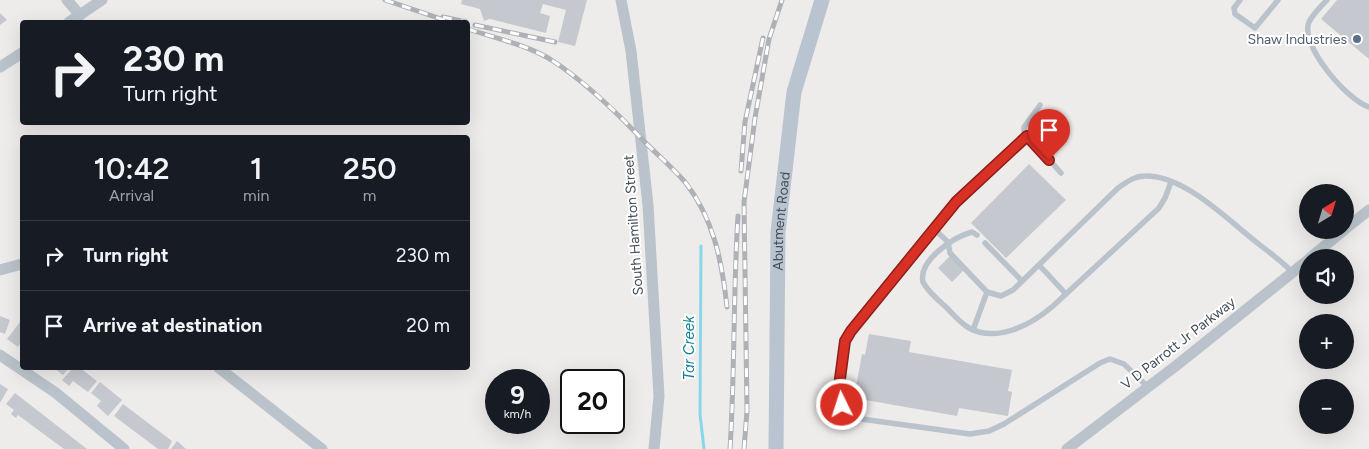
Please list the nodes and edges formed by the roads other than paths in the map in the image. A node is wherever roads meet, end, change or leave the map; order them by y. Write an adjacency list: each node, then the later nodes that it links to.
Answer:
1 (67, 0): 8 (street)
2 (102, 0): 8 (street)
3 (622, 0): 41 (street, South Hamilton Street)
4 (822, 0): 42 (main road, Abutment Road)
5 (1278, 0): 7 (lane)
6 (1327, 0): 13 (lane)
7 (1238, 1)
8 (80, 15): 9 (street)
9 (72, 20)
10 (20, 54): 11 (street)
11 (0, 67)
12 (1040, 105): 14 (lane)
13 (1369, 107)
14 (1027, 136): 15 (lane); 19 (lane)
15 (1061, 172)
16 (1171, 182): 26 (lane); 29 (lane); 32 (lane)
17 (1369, 210): 18 (street, V D Parrott Jr Parkway)
18 (1354, 222)
19 (934, 229): 22 (lane); 38 (lane)
20 (977, 235): 22 (lane)
21 (1334, 239): 24 (street, V D Parrott Jr Parkway)
22 (948, 242): 31 (lane); 33 (lane)
23 (985, 243): 30 (lane)
24 (1321, 249)
25 (20, 265): 28 (street)
26 (1039, 265): 30 (lane); 32 (lane)
27 (1299, 267): 29 (street, V D Parrott Jr Parkway)
28 (0, 270)
29 (1292, 272): 38 (street, V D Parrott Jr Parkway)
30 (1022, 281): 31 (lane)
31 (987, 292): 33 (lane)
32 (1066, 294): 33 (lane)
33 (973, 330)
34 (0, 354): 35 (street)
35 (20, 368)
36 (23, 370): 39 (street)
37 (222, 370): 40 (street)
38 (1148, 387): 43 (street, V D Parrott Jr Parkway)
39 (124, 449)
40 (322, 449)
41 (654, 449)
42 (776, 449)
43 (1067, 449)

